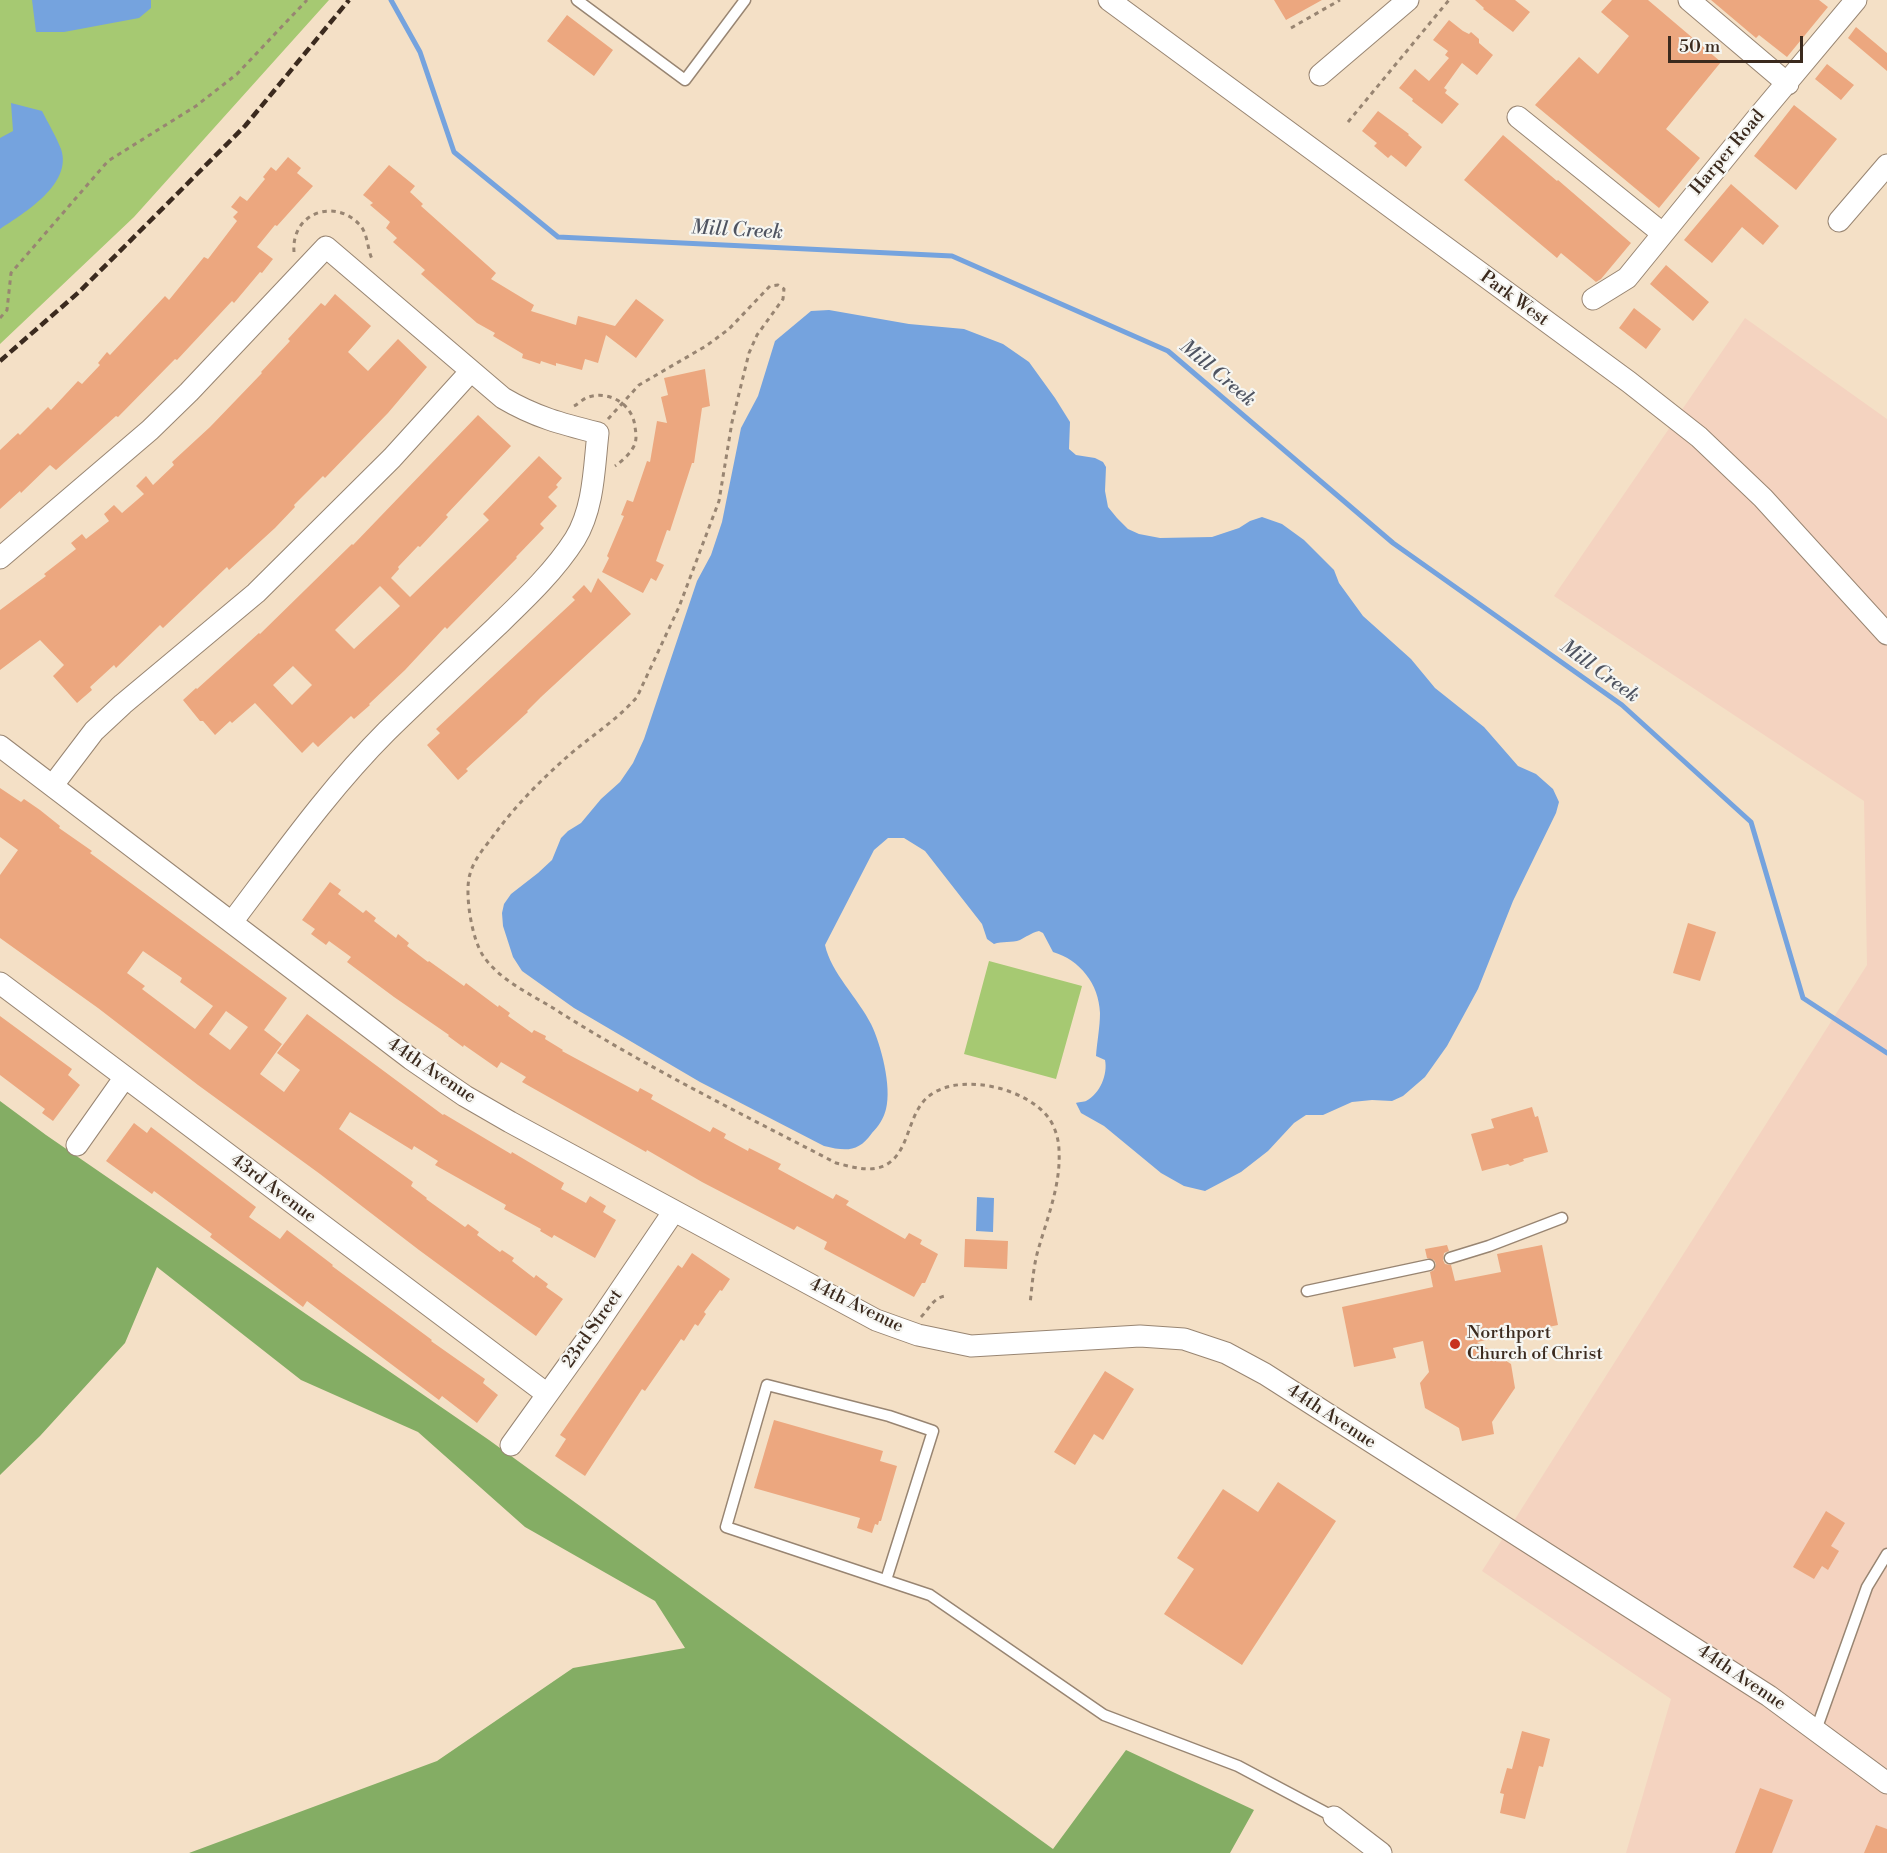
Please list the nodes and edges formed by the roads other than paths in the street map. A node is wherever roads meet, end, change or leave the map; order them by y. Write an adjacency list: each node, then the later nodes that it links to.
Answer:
1 (577, 0): 2 (lane)
2 (745, 0)
3 (1109, 0): 16 (street, Park West)
4 (1408, 0): 7 (street)
5 (1689, 0): 8 (street)
6 (1857, 0): 8 (street, Harper Road)
7 (1320, 75)
8 (1788, 84): 12 (street, Harper Road)
9 (1518, 117): 12 (street)
10 (1887, 165): 11 (street)
11 (1839, 221)
12 (1662, 233): 13 (street, Harper Road)
13 (1593, 298)
14 (471, 371): 15 (street); 18 (street); 19 (street)
15 (0, 558)
16 (1887, 634)
17 (0, 746): 18 (street, 44th Avenue)
18 (53, 785): 19 (street, 44th Avenue)
19 (232, 922): 23 (street, 44th Avenue)
20 (0, 983): 21 (street, 43rd Avenue)
21 (126, 1077): 22 (street); 28 (street, 43rd Avenue)
22 (77, 1145)
23 (674, 1211): 28 (street, 23rd Street); 32 (street, 44th Avenue)
24 (1562, 1218): 25 (lane)
25 (1450, 1258)
26 (1429, 1265): 27 (lane)
27 (1307, 1291)
28 (547, 1394): 29 (street, 23rd Street)
29 (511, 1445)
30 (1887, 1554): 32 (lane)
31 (886, 1580): 31 (lane); 34 (lane)
32 (1816, 1730): 33 (street, 44th Avenue)
33 (1887, 1783)
34 (1334, 1817): 35 (street)
35 (1381, 1853)

